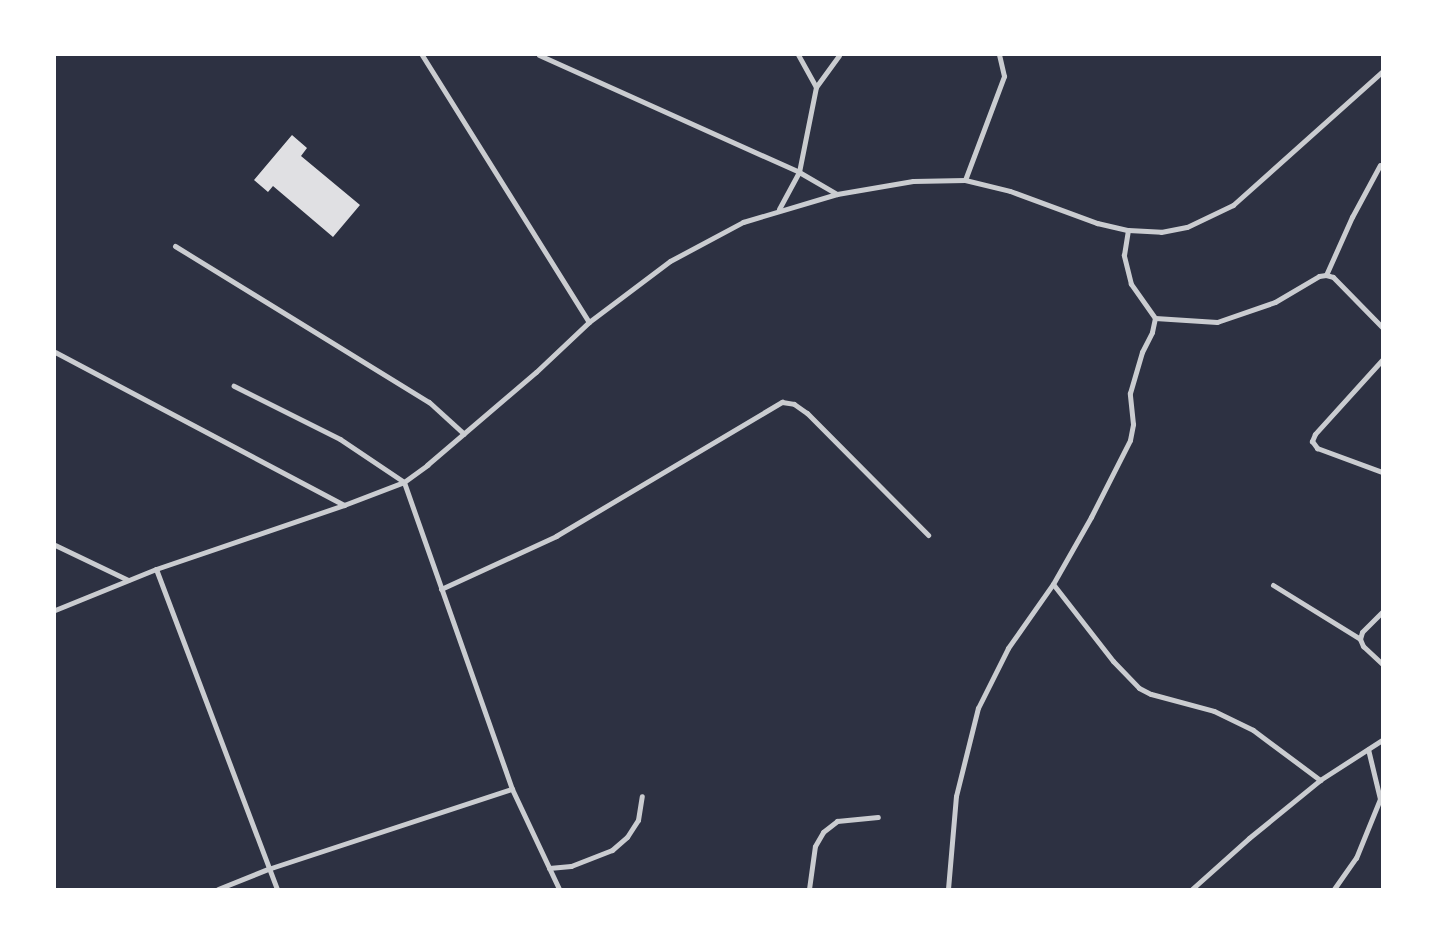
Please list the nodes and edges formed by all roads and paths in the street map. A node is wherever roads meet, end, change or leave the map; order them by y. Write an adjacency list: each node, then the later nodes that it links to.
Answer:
1 (422, 55): 17 (street)
2 (540, 55): 9 (street)
3 (798, 55): 7 (street)
4 (839, 55): 7 (street)
5 (999, 55): 10 (street)
6 (1382, 72): 13 (street)
7 (816, 87): 9 (street)
8 (1380, 165): 15 (street)
9 (799, 172): 11 (street); 12 (street)
10 (965, 180): 11 (street); 13 (street)
11 (837, 194): 12 (street)
12 (779, 210): 17 (street)
13 (1128, 230): 16 (street)
14 (175, 246): 22 (street)
15 (1326, 275): 16 (street); 18 (street)
16 (1155, 318): 30 (street)
17 (589, 322): 22 (street)
18 (1382, 327)
19 (55, 352): 25 (street)
20 (1382, 360): 23 (street)
21 (234, 386): 24 (street)
22 (464, 434): 24 (street)
23 (1382, 472)
24 (404, 482): 25 (street); 32 (street)
25 (344, 505): 28 (street)
26 (928, 535): 32 (street)
27 (55, 545): 29 (street)
28 (156, 569): 29 (street); 44 (street)
29 (128, 580): 33 (street)
30 (1052, 584): 39 (street); 49 (street)
31 (1273, 585): 35 (street)
32 (441, 588): 40 (street)
33 (55, 610)
34 (1382, 612): 35 (street)
35 (1360, 639): 36 (street)
36 (1382, 664)
37 (1382, 740): 38 (street)
38 (1368, 749): 39 (street); 51 (street)
39 (1320, 780): 50 (street)
40 (512, 789): 43 (street); 44 (street)
41 (642, 796): 43 (street)
42 (878, 818): 48 (street)
43 (549, 868): 47 (street)
44 (268, 869): 45 (street); 46 (street)
45 (218, 889)
46 (277, 889)
47 (558, 889)
48 (809, 889)
49 (948, 889)
50 (1192, 889)
51 (1334, 889)

